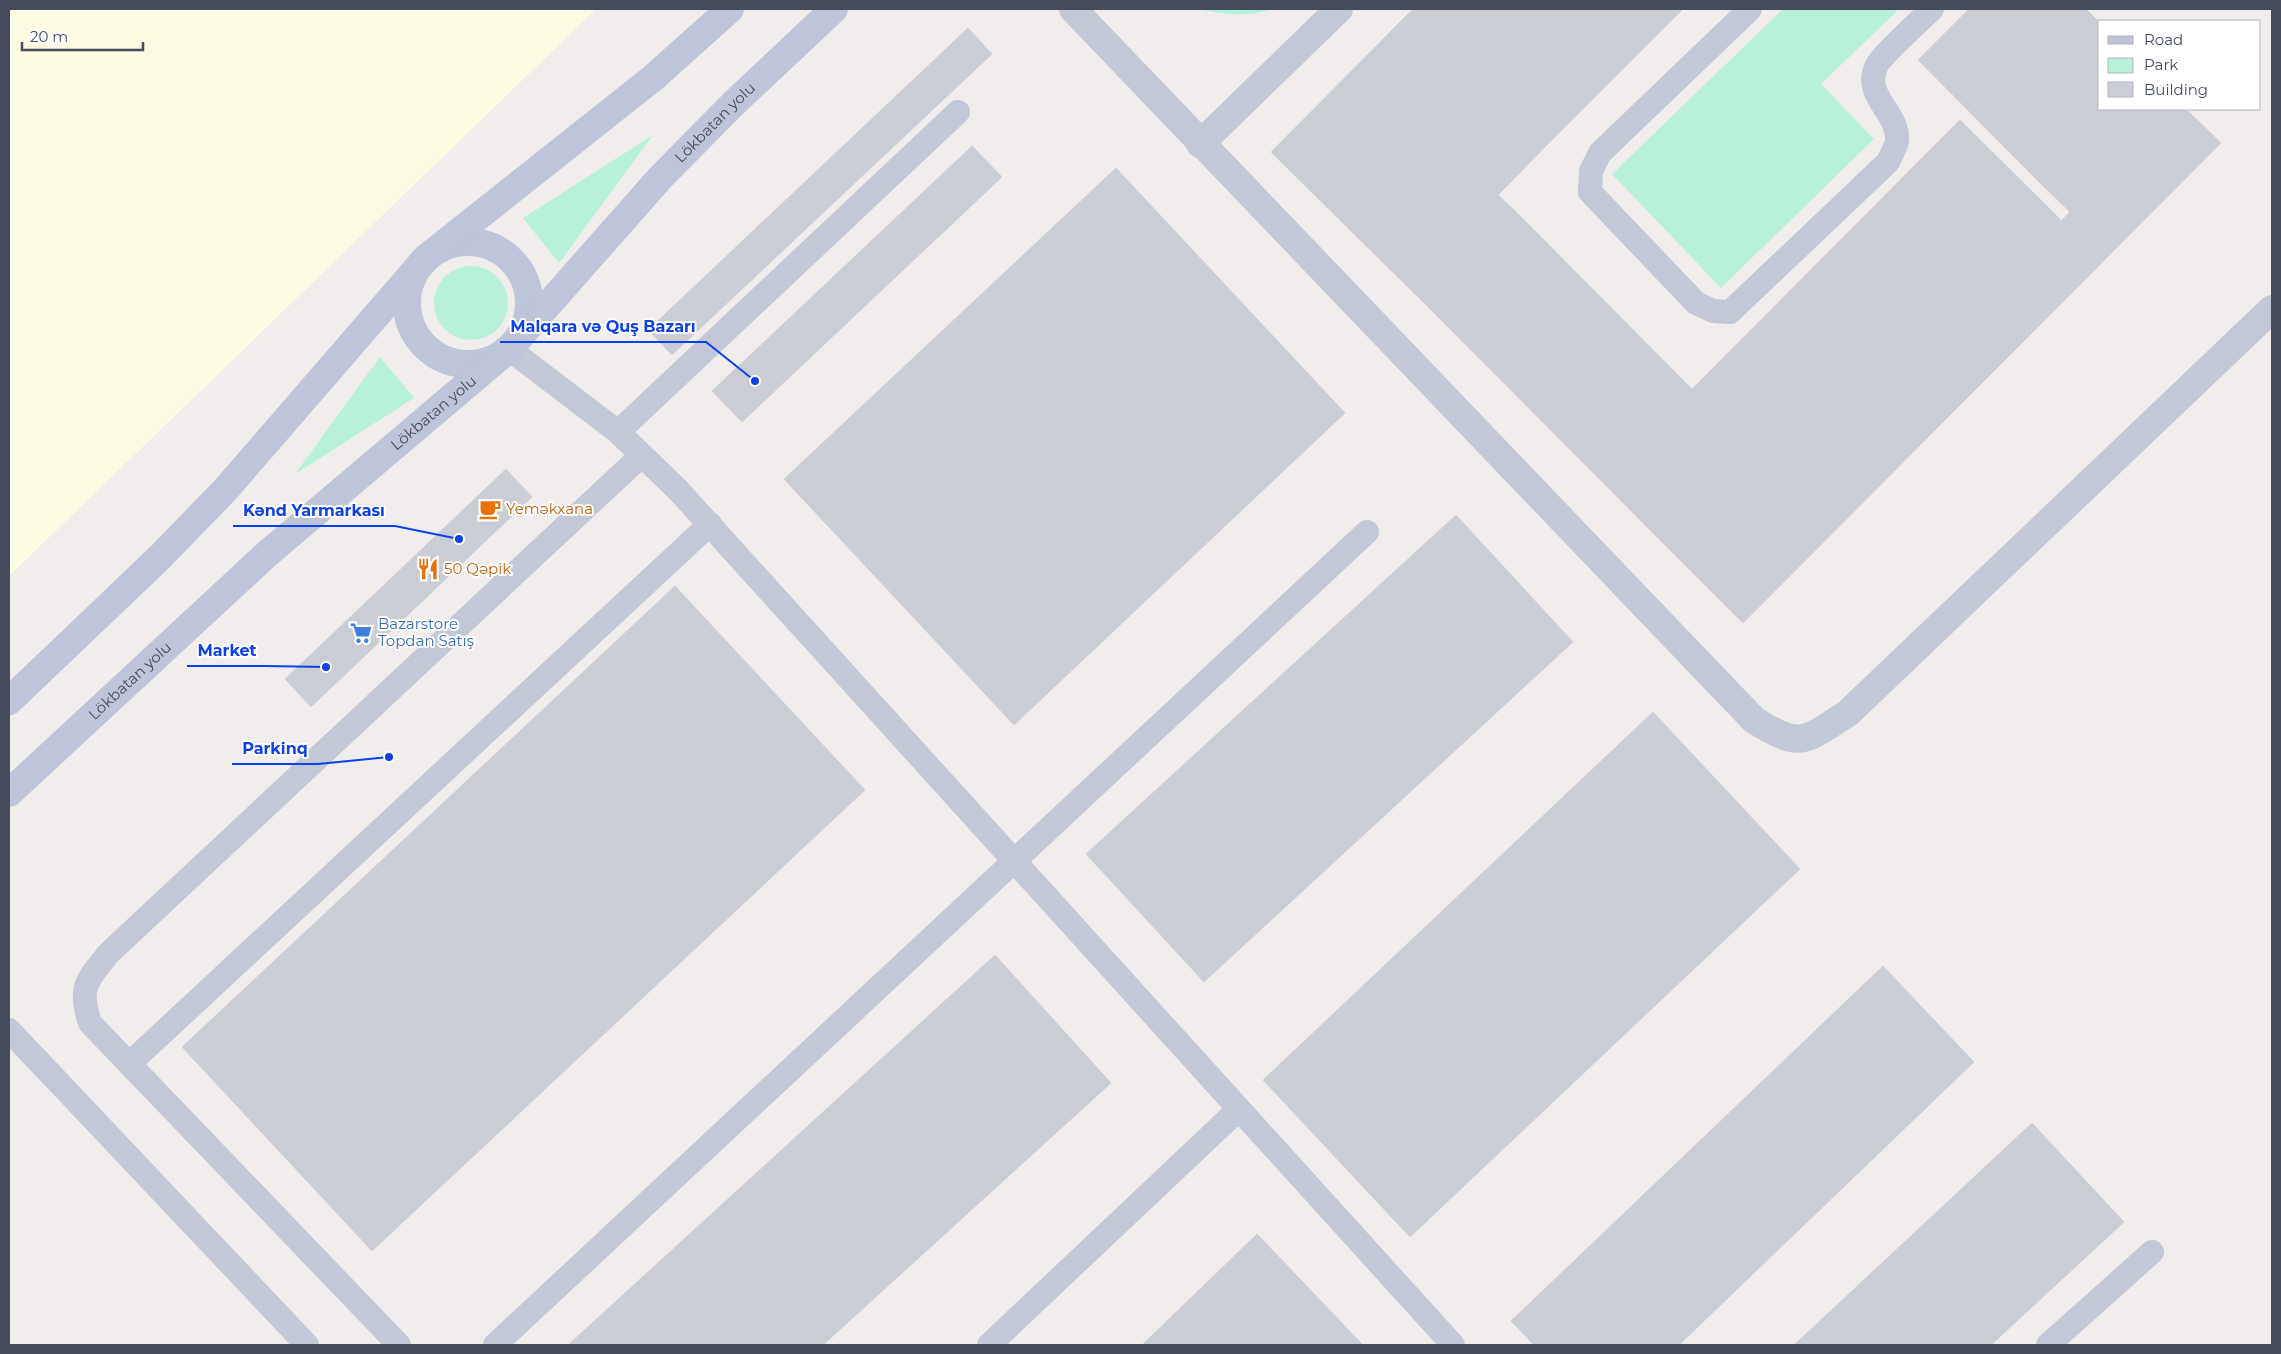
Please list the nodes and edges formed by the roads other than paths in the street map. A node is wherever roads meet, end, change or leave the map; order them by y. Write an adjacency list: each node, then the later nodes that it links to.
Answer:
1 (730, 9): 9 (main road)
2 (834, 9): 11 (main road, Lökbatan yolu)
3 (1073, 9): 8 (street)
4 (1339, 9): 8 (street)
5 (1750, 9): 6 (lane)
6 (1932, 9)
7 (958, 112): 12 (lane)
8 (1200, 144): 10 (street)
9 (426, 258): 11 (main road); 11 (main road); 16 (main road)
10 (2272, 309)
11 (509, 349): 12 (lane); 17 (main road, Lökbatan yolu)
12 (618, 432): 13 (lane)
13 (642, 455): 14 (lane); 20 (lane)
14 (710, 524): 18 (lane); 20 (lane)
15 (1367, 532): 18 (lane)
16 (9, 701)
17 (9, 793)
18 (1014, 860): 21 (lane); 25 (lane)
19 (9, 1030): 23 (lane)
20 (129, 1064): 24 (lane)
21 (1239, 1109): 26 (lane); 27 (lane)
22 (2152, 1252): 28 (lane)
23 (307, 1345)
24 (398, 1345)
25 (495, 1345)
26 (989, 1345)
27 (1453, 1345)
28 (2048, 1345)

